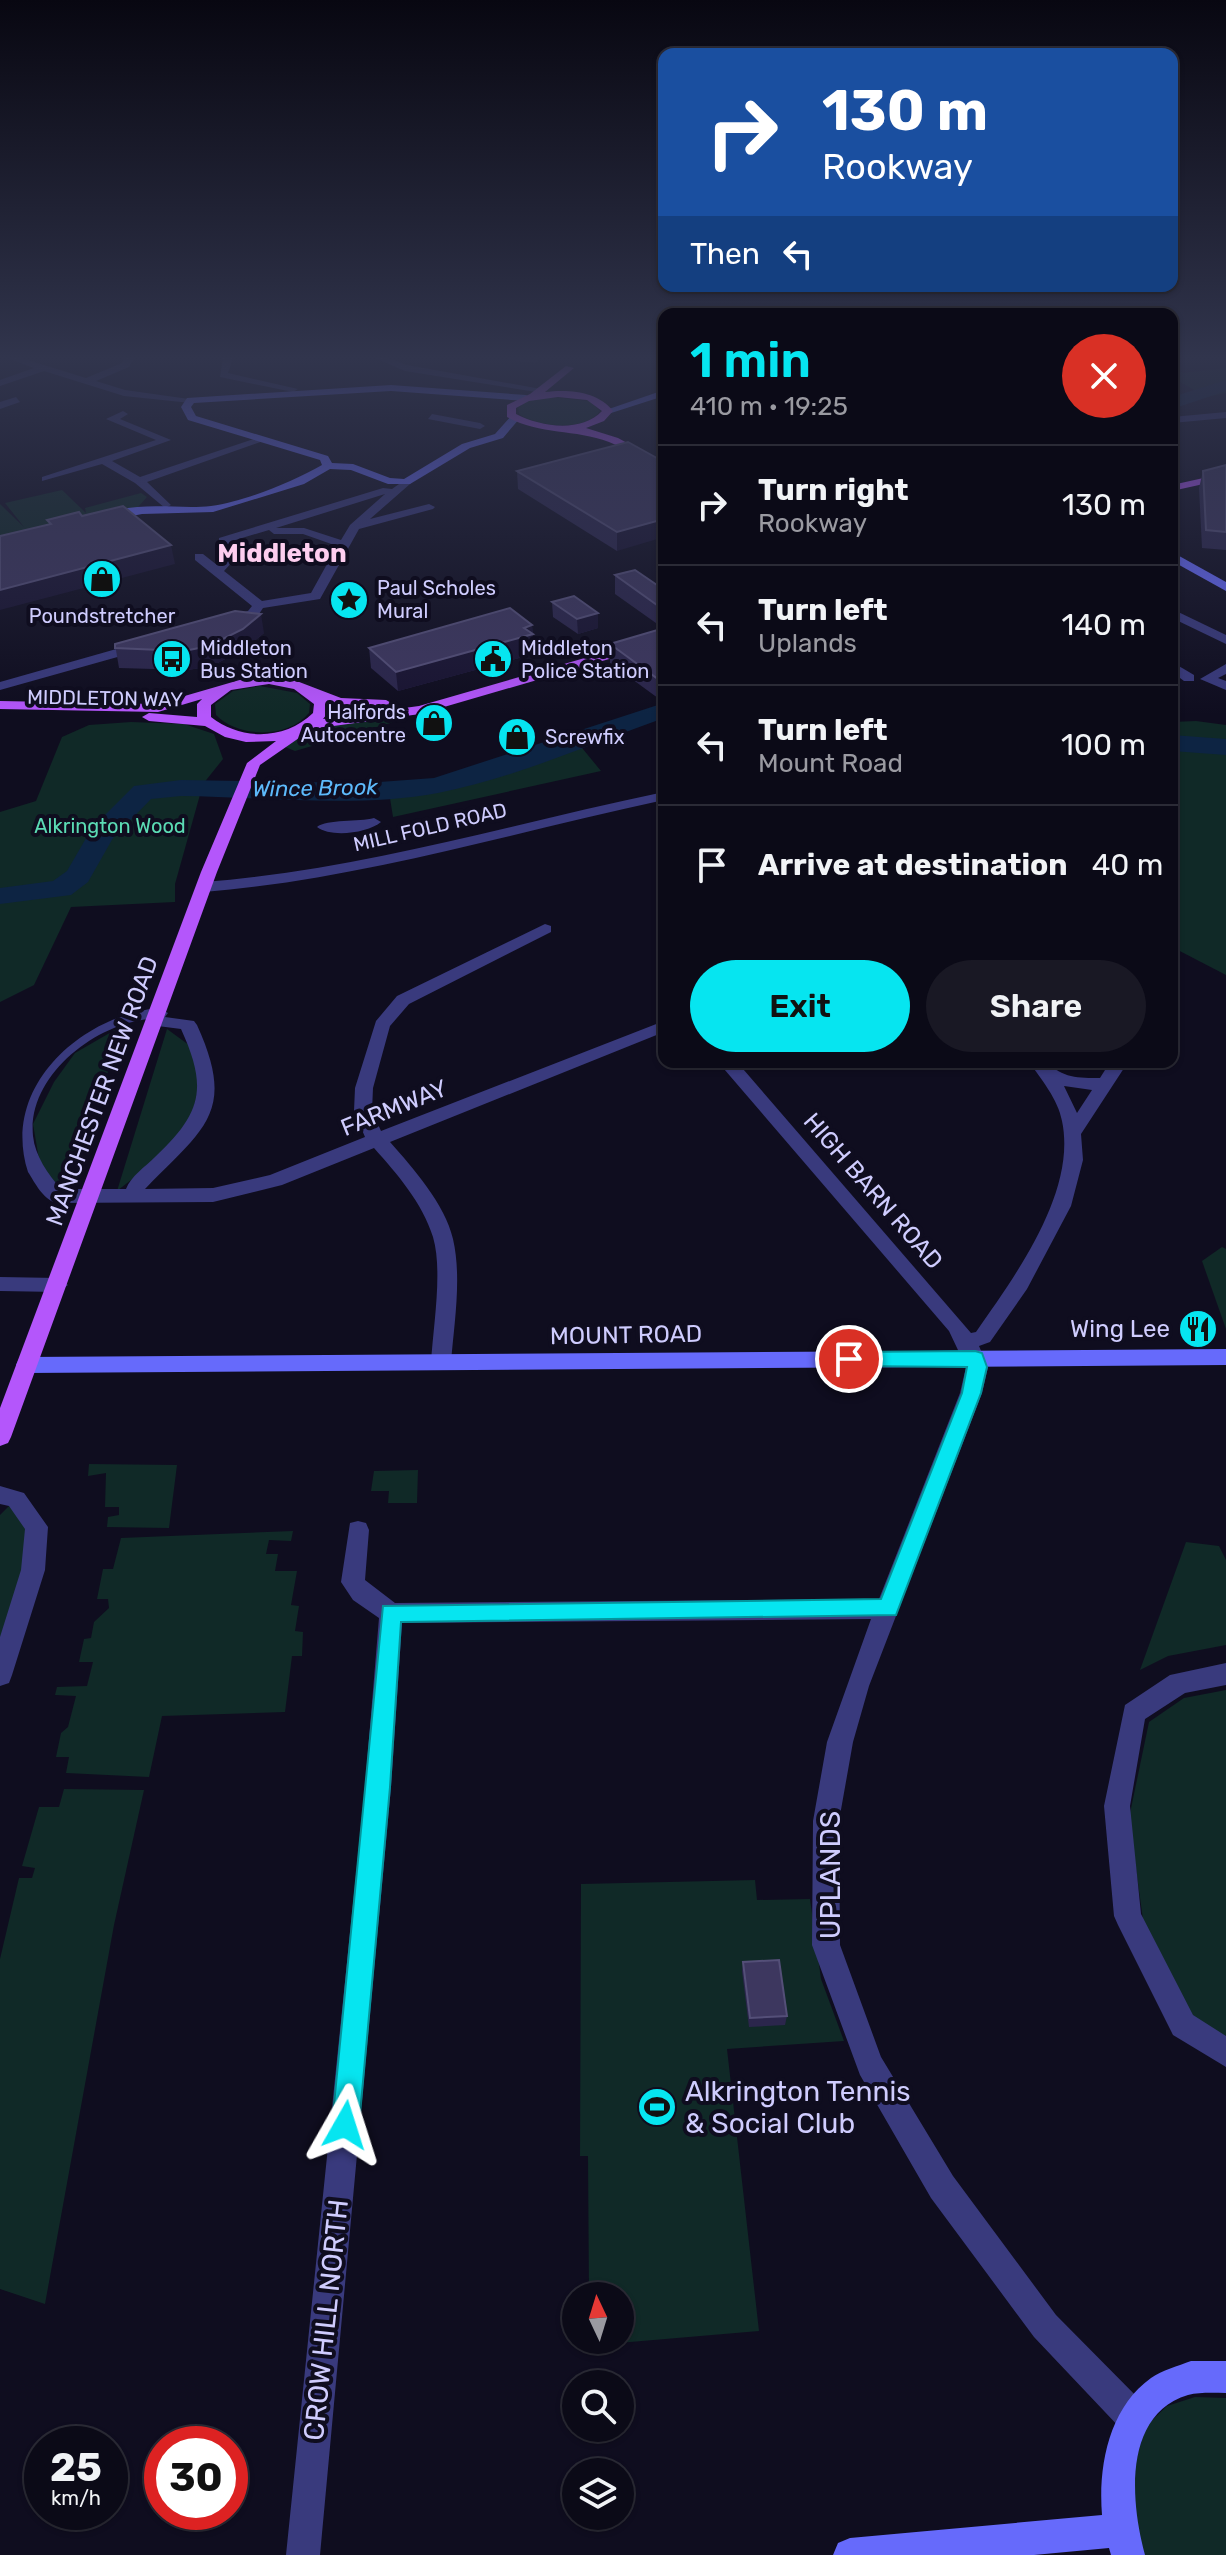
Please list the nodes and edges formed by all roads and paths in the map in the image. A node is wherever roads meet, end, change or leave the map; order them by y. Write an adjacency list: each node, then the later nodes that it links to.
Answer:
1 (52, 477): 8 (street)
2 (132, 477): 9 (street)
3 (150, 477): 9 (street)
4 (308, 477): 13 (street)
5 (379, 477): 10 (street)
6 (416, 477): 10 (street)
7 (1220, 477): 11 (main road)
8 (46, 479)
9 (139, 481): 13 (street)
10 (403, 485): 15 (street); 16 (street)
11 (1178, 487)
12 (429, 507): 15 (street)
13 (162, 508): 14 (street)
14 (89, 523)
15 (354, 527): 17 (street)
16 (246, 533): 17 (street); 20 (street)
17 (342, 544): 22 (street)
18 (199, 557): 20 (street)
19 (1178, 559): 21 (street)
20 (218, 571): 22 (street)
21 (1226, 587)
22 (259, 605): 24 (street)
23 (1178, 616): 26 (street)
24 (213, 625)
25 (658, 631): 35 (main road, MIDDLETON WAY)
26 (1226, 640)
27 (658, 641): 39 (main road)
28 (153, 643): 32 (street)
29 (1226, 668): 33 (street)
30 (1178, 670): 31 (street)
31 (1178, 679)
32 (0, 686)
33 (1226, 686)
34 (226, 687): 35 (main road, MIDDLETON WAY); 36 (main road, MIDDLETON WAY); 38 (main road)
35 (315, 695): 39 (main road)
36 (0, 705)
37 (0, 716): 38 (main road, MIDDLETON WAY)
38 (209, 722): 40 (main road)
39 (305, 728): 40 (main road); 41 (main road)
40 (224, 731): 41 (main road)
41 (254, 763): 45 (main road, MANCHESTER NEW ROAD)
42 (658, 797): 44 (street, MILL FOLD ROAD)
43 (324, 827): 44 (street)
44 (370, 839): 45 (street, MILL FOLD ROAD)
45 (204, 887): 47 (main road, MANCHESTER NEW ROAD)
46 (545, 929): 54 (street)
47 (158, 1017): 55 (street); 56 (main road, MANCHESTER NEW ROAD); 56 (street, FARMWAY)
48 (658, 1028): 54 (street, FARMWAY)
49 (732, 1068): 59 (street, HIGH BARN ROAD)
50 (1115, 1068): 52 (street)
51 (1044, 1069): 52 (street); 53 (street)
52 (1106, 1084): 53 (street)
53 (1073, 1133): 59 (street)
54 (378, 1142): 55 (street, FARMWAY); 61 (street)
55 (133, 1197): 56 (street, FARMWAY)
56 (91, 1198): 58 (main road, MANCHESTER NEW ROAD)
57 (0, 1284): 58 (street)
58 (58, 1285): 62 (main road, MANCHESTER NEW ROAD)
59 (971, 1350): 60 (street, MOUNT ROAD); 61 (street, MOUNT ROAD); 66 (street, UPLANDS)
60 (1226, 1357)
61 (441, 1363): 62 (street, MOUNT ROAD)
62 (26, 1365): 63 (main road, MANCHESTER NEW ROAD)
63 (0, 1437)
64 (0, 1495): 69 (street)
65 (358, 1530): 67 (street)
66 (888, 1609): 67 (street); 72 (street, UPLANDS)
67 (391, 1613): 74 (street, CROW HILL NORTH)
68 (1226, 1674): 70 (street)
69 (0, 1675)
70 (1226, 2053)
71 (1226, 2377): 72 (street)
72 (1134, 2418): 73 (street)
73 (1123, 2543): 75 (street)
74 (303, 2555)
75 (850, 2555)

